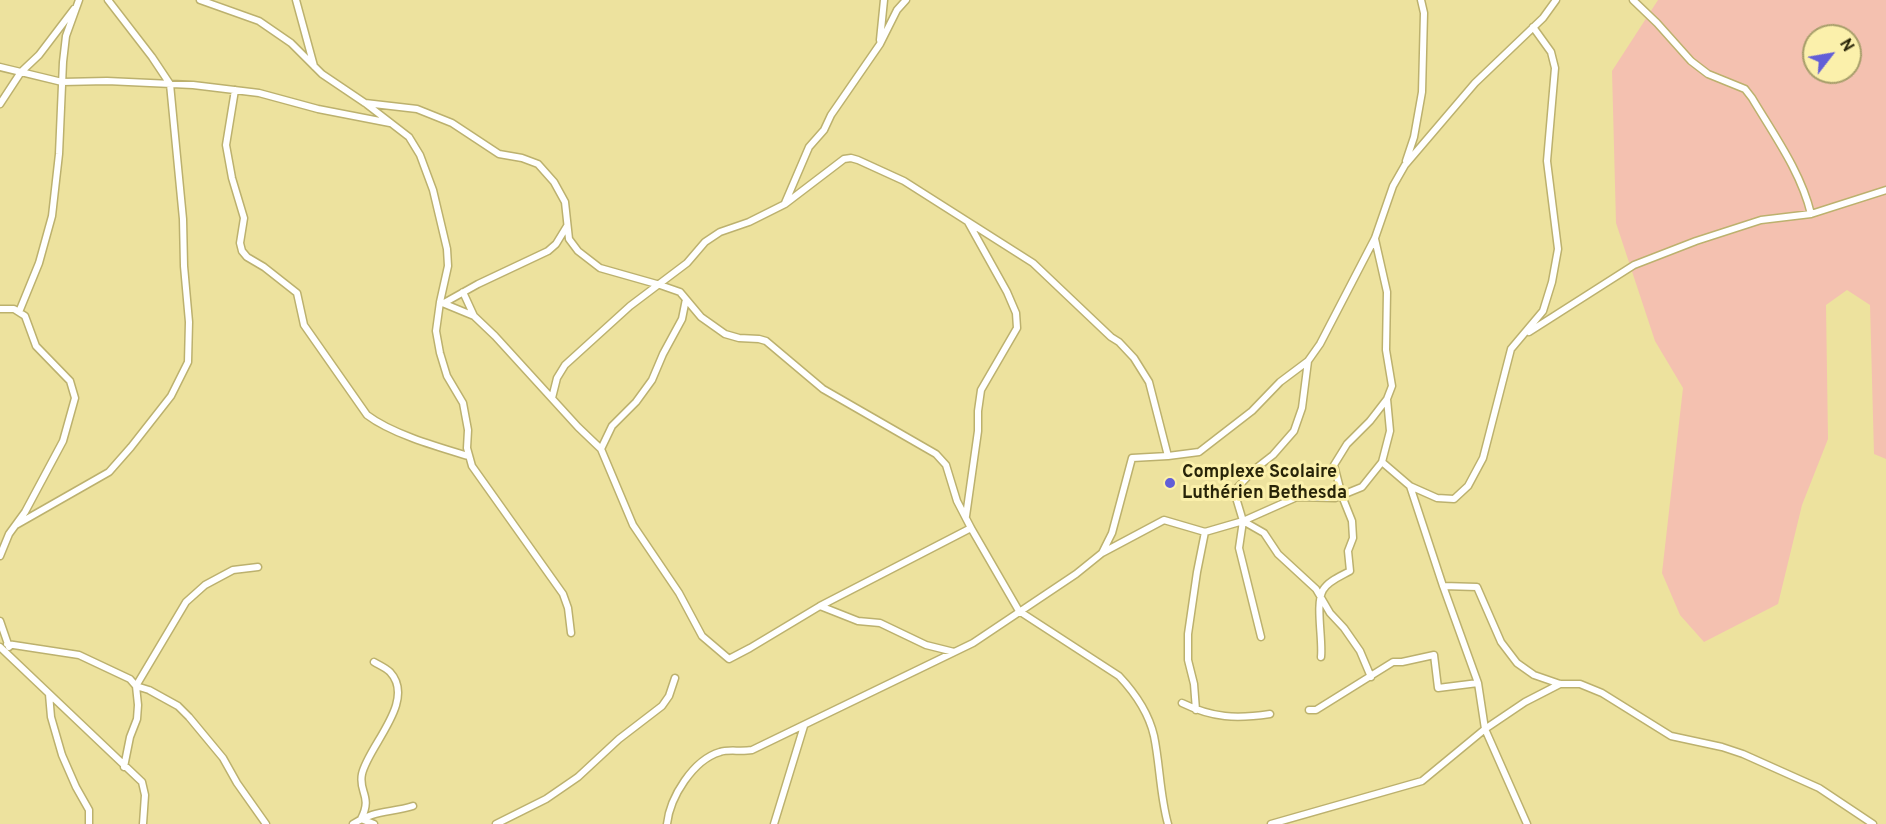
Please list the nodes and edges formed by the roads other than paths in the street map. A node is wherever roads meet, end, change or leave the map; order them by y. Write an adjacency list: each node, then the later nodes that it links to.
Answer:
1 (80, 0): 14 (street); 15 (street)
2 (108, 0): 16 (street)
3 (200, 0): 13 (street)
4 (296, 0): 13 (street)
5 (884, 0): 11 (street)
6 (906, 0): 11 (street)
7 (1421, 0): 21 (street)
8 (1556, 0): 10 (street)
9 (1633, 0): 24 (street)
10 (1533, 27): 21 (street); 35 (street)
11 (880, 44): 23 (street)
12 (0, 67): 14 (street)
13 (314, 67): 18 (street)
14 (21, 72): 15 (street); 19 (street)
15 (62, 82): 16 (street); 33 (street)
16 (170, 84): 17 (street); 47 (street)
17 (235, 90): 20 (street); 40 (street)
18 (365, 103): 20 (street); 26 (street)
19 (0, 104)
20 (391, 124): 31 (street)
21 (1405, 165): 27 (street)
22 (1886, 190): 24 (street)
23 (784, 204): 25 (street); 28 (street)
24 (1811, 214): 35 (street)
25 (967, 221): 41 (street); 45 (street)
26 (567, 226): 28 (street); 29 (street)
27 (1375, 238): 36 (street); 38 (street)
28 (660, 285): 30 (street); 37 (street)
29 (463, 292): 31 (street); 34 (street)
30 (686, 299): 39 (street); 45 (street)
31 (442, 302): 34 (street); 40 (street)
32 (0, 309): 33 (street)
33 (19, 312): 47 (street)
34 (474, 316): 37 (street)
35 (1511, 349): 43 (street)
36 (1308, 361): 41 (street); 46 (street)
37 (552, 398): 39 (street)
38 (1387, 399): 42 (street); 44 (street)
39 (601, 449): 55 (street)
40 (468, 456): 58 (street)
41 (1168, 456): 50 (street)
42 (1382, 462): 43 (street); 44 (street)
43 (1410, 486): 53 (street)
44 (1342, 495): 46 (street); 54 (street)
45 (965, 517): 48 (street)
46 (1243, 521): 49 (street); 54 (street); 59 (street)
47 (16, 525): 51 (street)
48 (971, 528): 55 (street); 56 (street)
49 (1205, 532): 50 (street); 73 (street)
50 (1102, 553): 56 (street)
51 (0, 556)
52 (258, 567): 70 (street)
53 (1443, 586): 68 (street); 69 (street)
54 (1320, 597): 64 (street); 66 (street)
55 (820, 606): 62 (street)
56 (1019, 611): 62 (street); 89 (street)
57 (0, 621): 60 (street)
58 (571, 633)
59 (1261, 637)
60 (7, 644): 63 (street); 70 (street)
61 (0, 647): 63 (street)
62 (954, 652): 76 (street)
63 (12, 657): 71 (street)
64 (1321, 657)
65 (374, 662): 80 (street)
66 (1371, 677): 68 (street); 74 (street)
67 (675, 678): 86 (street)
68 (1479, 683): 77 (street)
69 (1560, 684): 77 (street); 92 (street)
70 (136, 686): 78 (street); 83 (street)
71 (49, 694): 78 (street); 81 (street)
72 (1182, 703): 73 (street)
73 (1196, 710): 75 (street)
74 (1309, 710)
75 (1270, 714)
76 (804, 726): 87 (street); 88 (street)
77 (1485, 729): 90 (street); 91 (street)
78 (124, 767): 82 (street)
79 (413, 806): 80 (street)
80 (361, 819): 84 (street); 85 (street)
81 (89, 824)
82 (143, 824)
83 (266, 824)
84 (353, 824)
85 (374, 824)
86 (496, 824)
87 (667, 824)
88 (774, 824)
89 (1168, 824)
90 (1271, 824)
91 (1527, 824)
92 (1874, 824)

